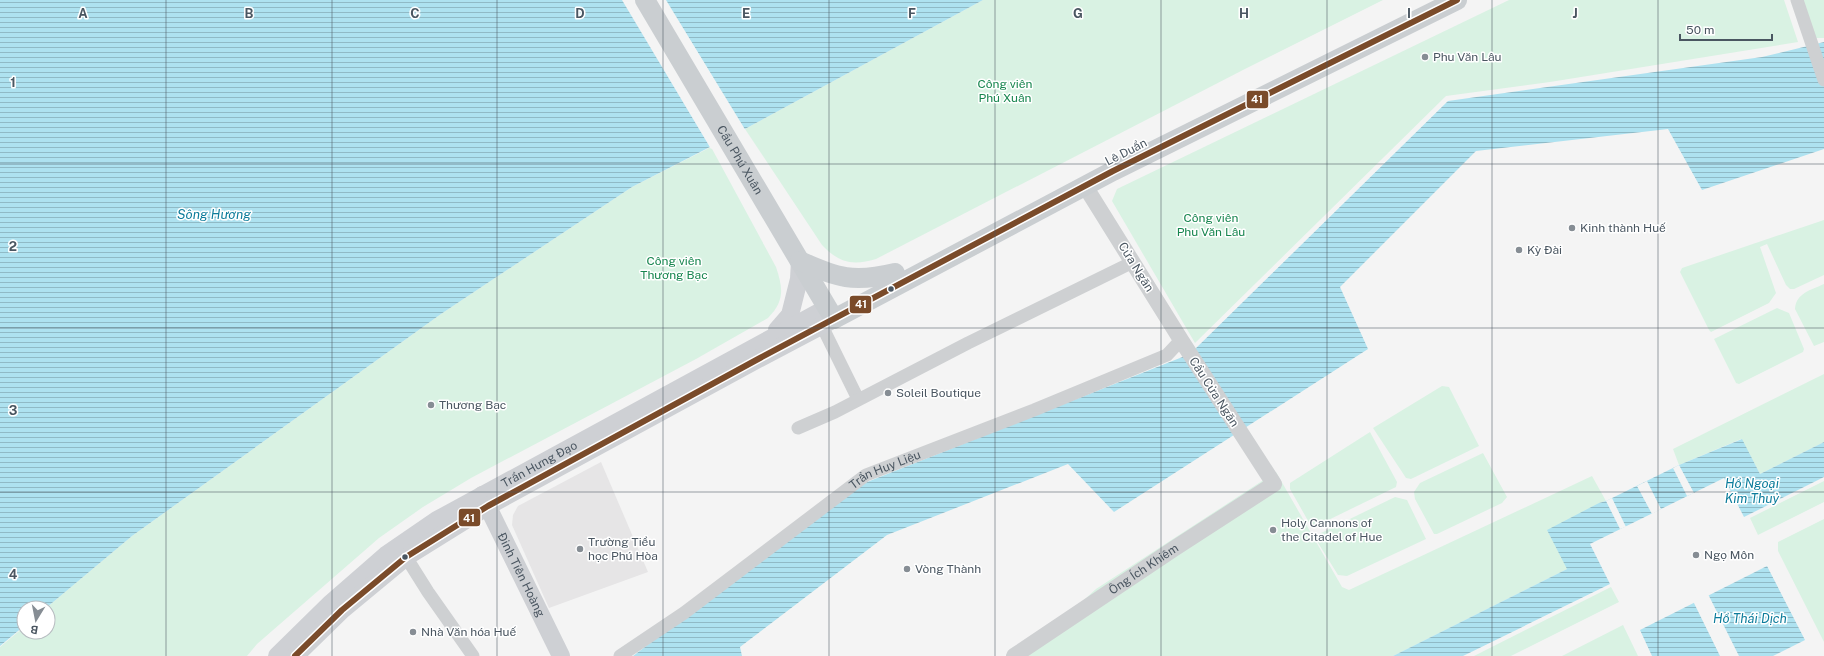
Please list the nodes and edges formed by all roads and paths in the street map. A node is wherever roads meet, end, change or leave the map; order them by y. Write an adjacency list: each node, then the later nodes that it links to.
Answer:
1 (645, 0): 7 (main road, Cầu Phú Xuân)
2 (1428, 0): 6 (main road, Lê Duẩn)
3 (1457, 0): 6 (main road, Lê Duẩn)
4 (1797, 0): 5 (street)
5 (1824, 80)
6 (1082, 181): 8 (street, Cửa Ngăn); 9 (main road, Lê Duẩn); 10 (main road, Lê Duẩn)
7 (800, 261): 9 (main road); 10 (main road, Cầu Phú Xuân); 11 (main road)
8 (1133, 262): 12 (street, Cửa Ngăn); 13 (street)
9 (895, 273): 10 (main road, Lê Duẩn)
10 (827, 318): 11 (main road, Trần Hưng Đạo); 13 (street); 16 (main road, Trần Hưng Đạo)
11 (770, 338): 16 (main road, Trần Hưng Đạo)
12 (1183, 344): 15 (street, Cầu Cửa Ngăn); 22 (street, Trần Huy Liệu)
13 (858, 399): 14 (street)
14 (798, 428)
15 (1274, 484): 23 (street, Ông Ích Khiêm)
16 (485, 500): 17 (main road, Trần Hưng Đạo); 18 (main road, Trần Hưng Đạo); 21 (main road, Đinh Tiên Hoàng)
17 (406, 557): 19 (main road, Trần Hưng Đạo); 20 (street)
18 (277, 656)
19 (295, 656)
20 (473, 656)
21 (561, 656)
22 (620, 656)
23 (1014, 656)

